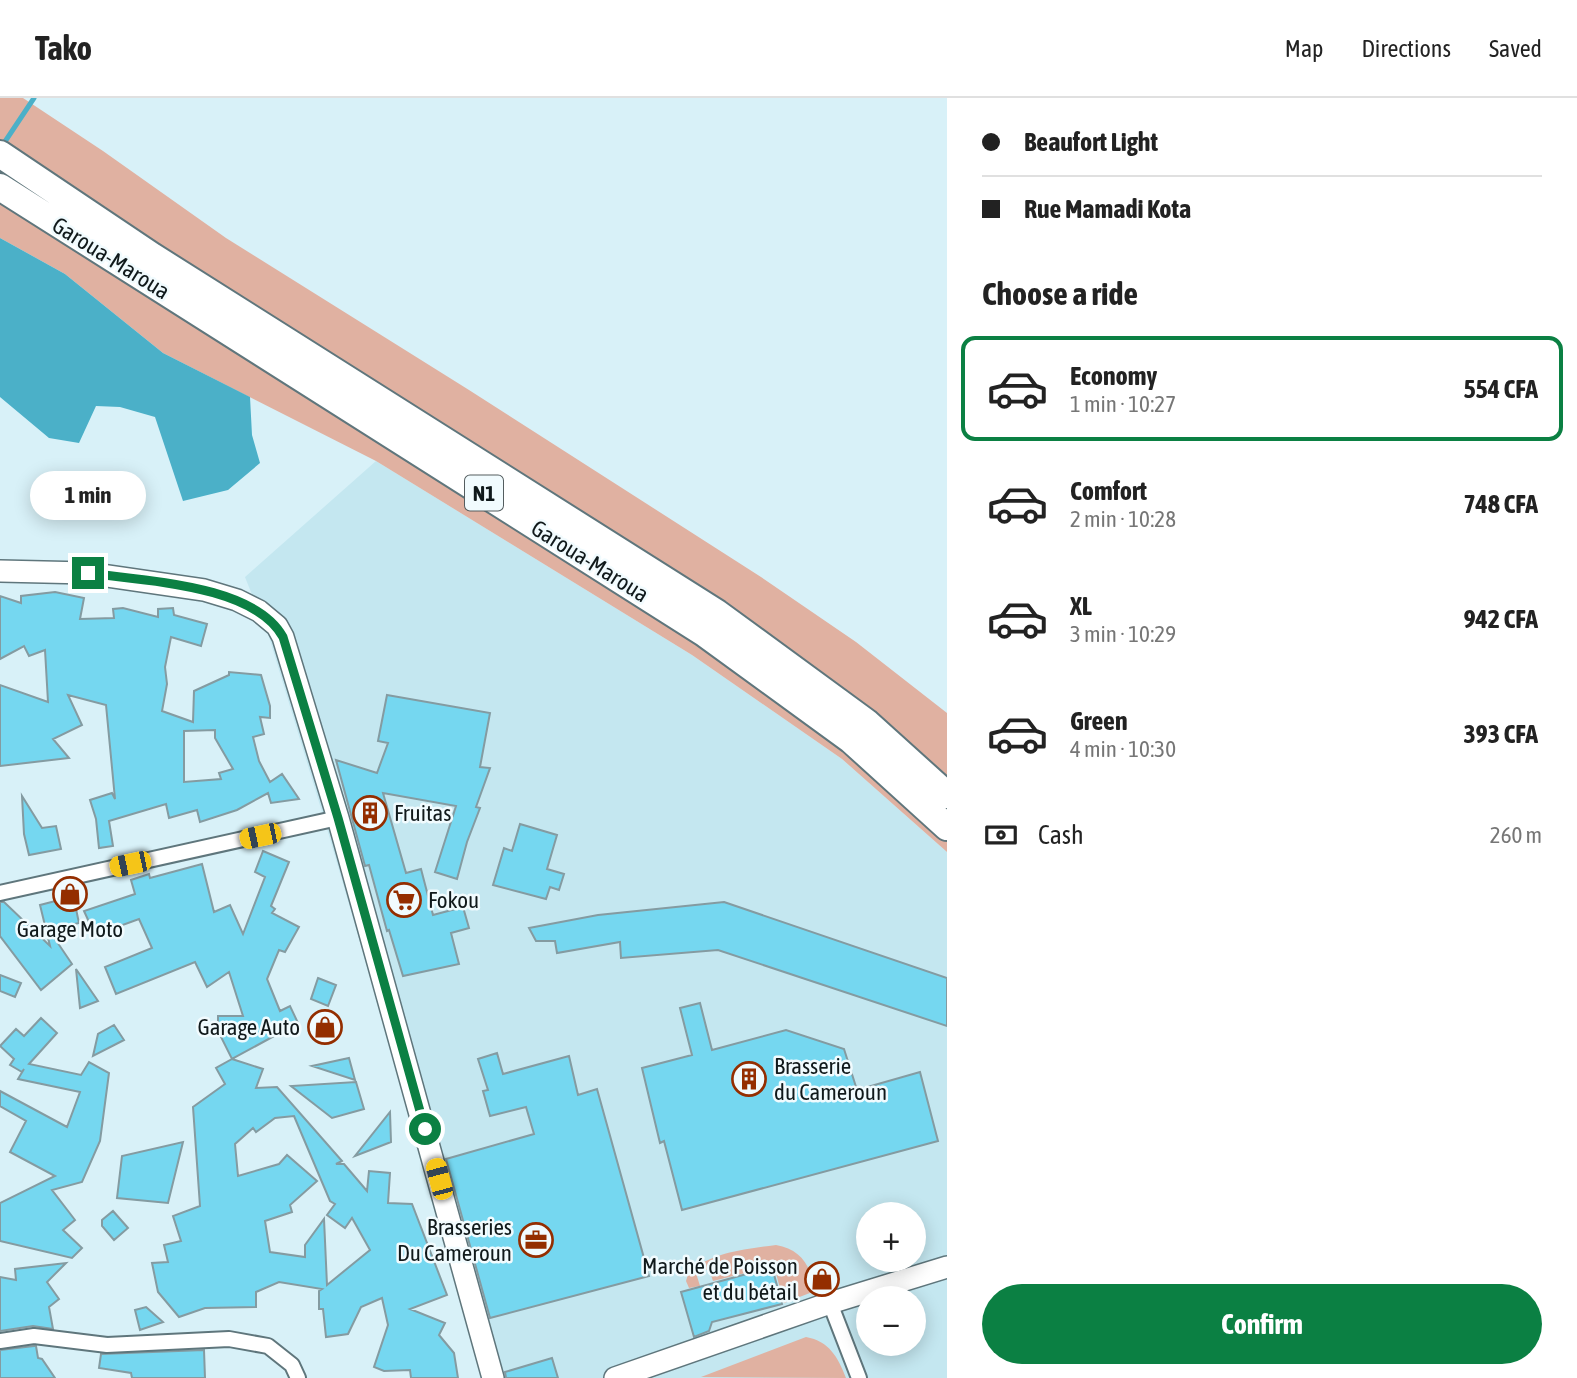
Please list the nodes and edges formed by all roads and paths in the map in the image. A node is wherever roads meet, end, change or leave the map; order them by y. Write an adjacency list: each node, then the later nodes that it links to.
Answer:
1 (0, 155): 4 (highway, Garoua-Maroua / N1)
2 (0, 187): 6 (highway, Garoua-Maroua / N1)
3 (0, 571): 5 (main road)
4 (947, 795)
5 (338, 818): 7 (street); 13 (main road)
6 (947, 827)
7 (0, 893)
8 (947, 1267): 9 (main road)
9 (830, 1303): 11 (main road); 14 (street)
10 (0, 1341): 12 (street)
11 (633, 1376)
12 (298, 1378)
13 (494, 1378)
14 (859, 1378)

